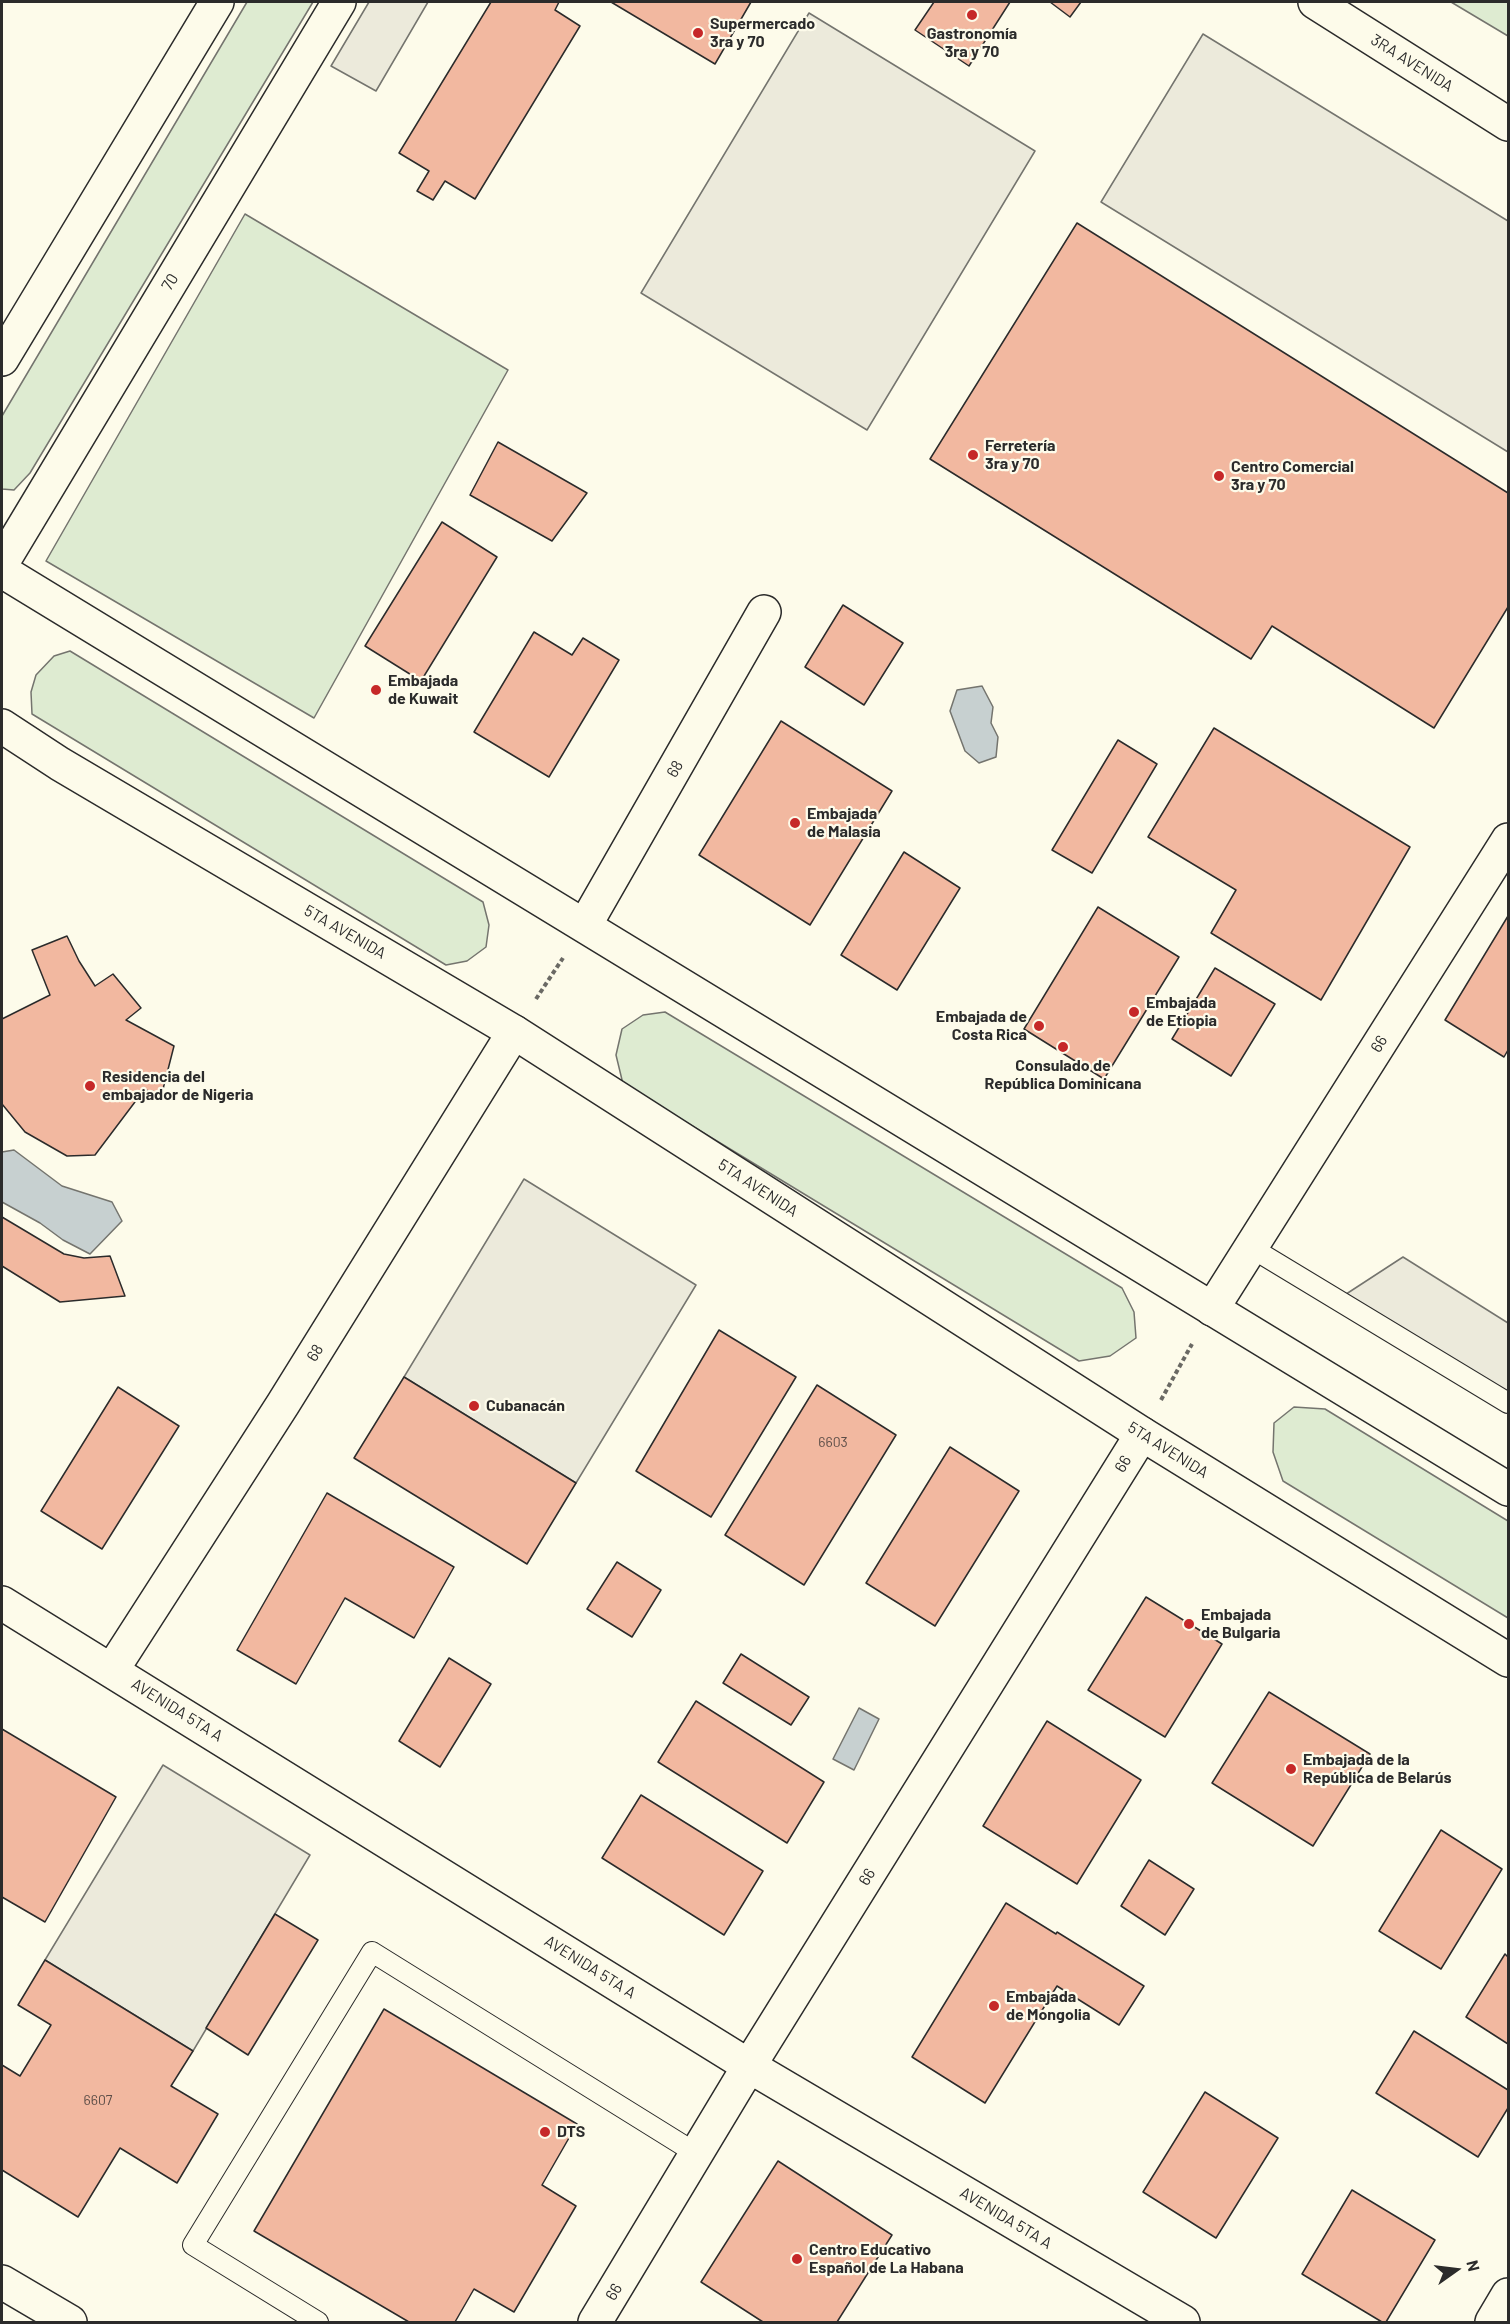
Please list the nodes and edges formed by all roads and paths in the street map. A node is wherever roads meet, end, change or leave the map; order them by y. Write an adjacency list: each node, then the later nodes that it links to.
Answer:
1 (217, 2): 5 (main road)
2 (339, 2): 6 (main road, 70)
3 (1315, 2): 4 (main road, 3RA AVENIDA)
4 (1509, 124)
5 (2, 359)
6 (2, 563)
7 (2, 571): 11 (main road)
8 (764, 612): 11 (main road, 68)
9 (2, 726): 12 (main road, 5TA AVENIDA)
10 (1509, 840): 13 (main road, 66)
11 (585, 925): 12 (path); 14 (main road)
12 (514, 1032): 16 (main road, 5TA AVENIDA); 20 (main road, 68)
13 (1250, 1247): 14 (main road, 66); 15 (lane)
14 (1212, 1309): 16 (path); 17 (main road)
15 (1509, 1403)
16 (1142, 1434): 19 (main road, 5TA AVENIDA); 21 (main road, 66)
17 (1509, 1489)
18 (2, 1603): 20 (main road, AVENIDA 5TA A)
19 (1509, 1660)
20 (112, 1670): 21 (main road, AVENIDA 5TA A)
21 (749, 2066): 22 (main road, 66); 28 (main road, AVENIDA 5TA A)
22 (697, 2154): 26 (lane); 27 (main road, 66)
23 (2, 2282): 25 (main road)
24 (1509, 2295): 29 (main road)
25 (70, 2322)
26 (318, 2322)
27 (595, 2322)
28 (1183, 2322)
29 (1492, 2322)

